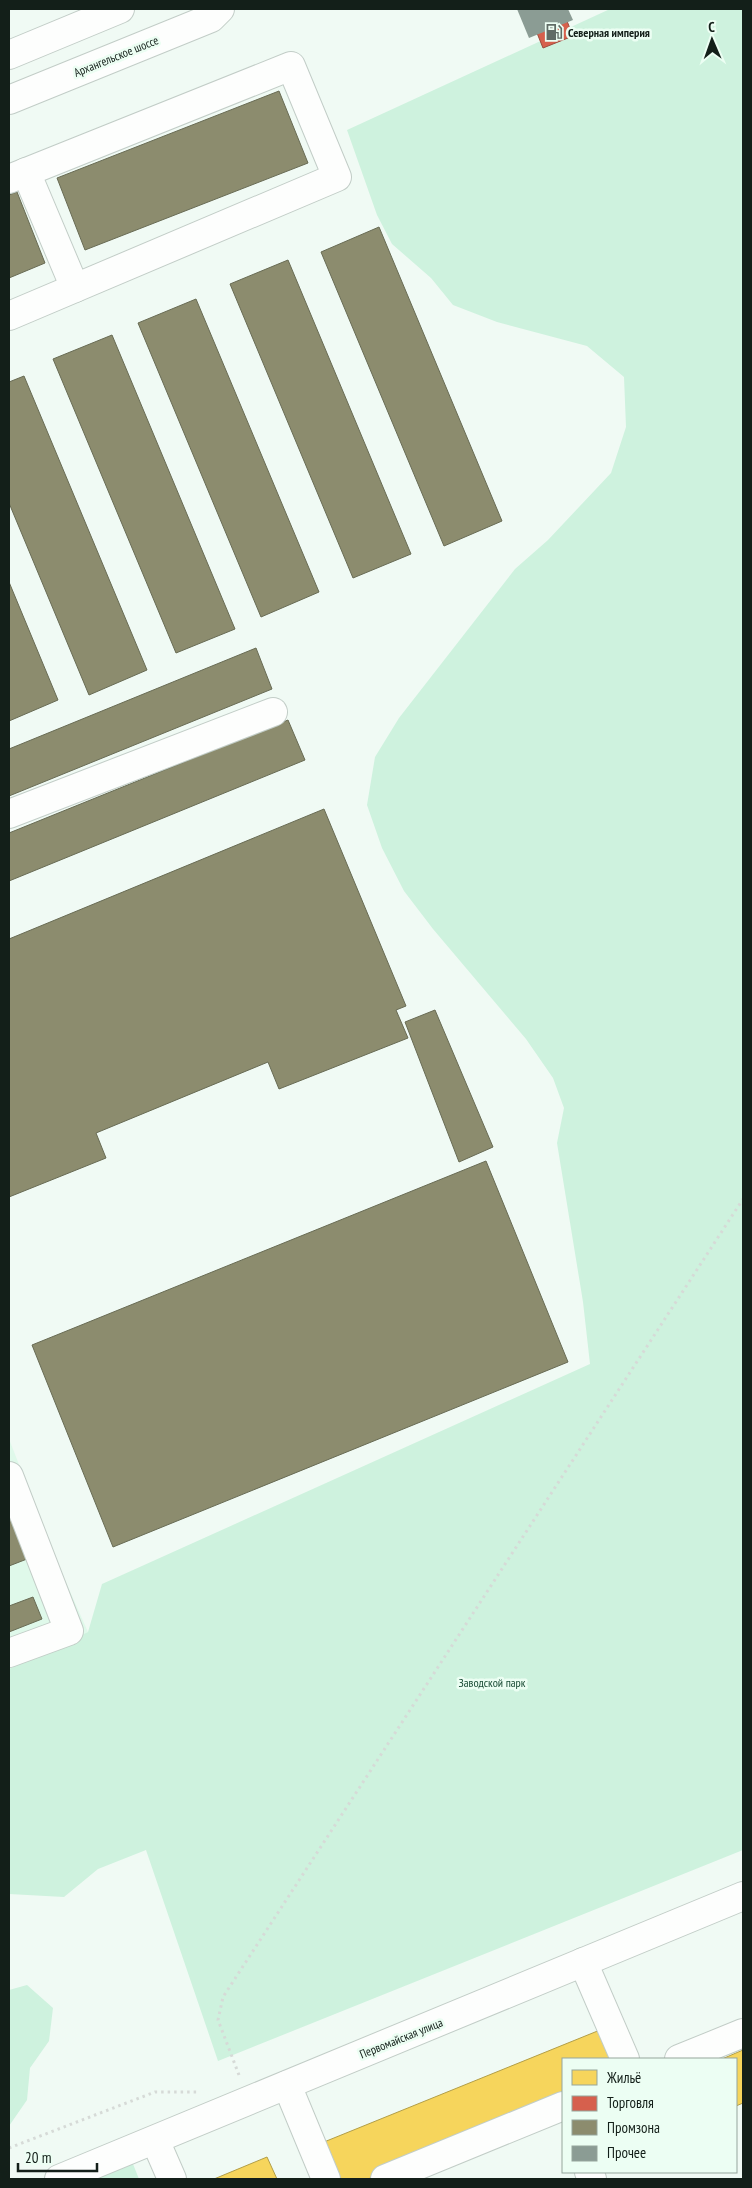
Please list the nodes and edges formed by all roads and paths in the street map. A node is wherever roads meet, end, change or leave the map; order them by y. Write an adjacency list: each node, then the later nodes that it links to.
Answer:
1 (120, 9): 3 (street)
2 (220, 9): 4 (street, Архангельское шоссе)
3 (9, 55)
4 (9, 100)
5 (17, 176): 6 (street); 6 (street)
6 (75, 288): 7 (street)
7 (9, 316)
8 (274, 712): 9 (street)
9 (9, 814)
10 (743, 1199): 18 (path)
11 (9, 1476): 12 (street)
12 (9, 1653)
13 (743, 1896): 14 (street, Первомайская улица)
14 (583, 1962): 16 (street); 19 (street, Первомайская улица)
15 (743, 2033): 17 (street)
16 (625, 2058)
17 (681, 2058)
18 (239, 2075)
19 (287, 2085): 22 (street, Первомайская улица); 26 (street)
20 (198, 2092): 23 (path)
21 (562, 2108): 27 (street)
22 (155, 2140): 24 (street, Первомайская улица); 25 (street)
23 (9, 2148)
24 (59, 2179)
25 (172, 2179)
26 (326, 2179)
27 (385, 2179)

